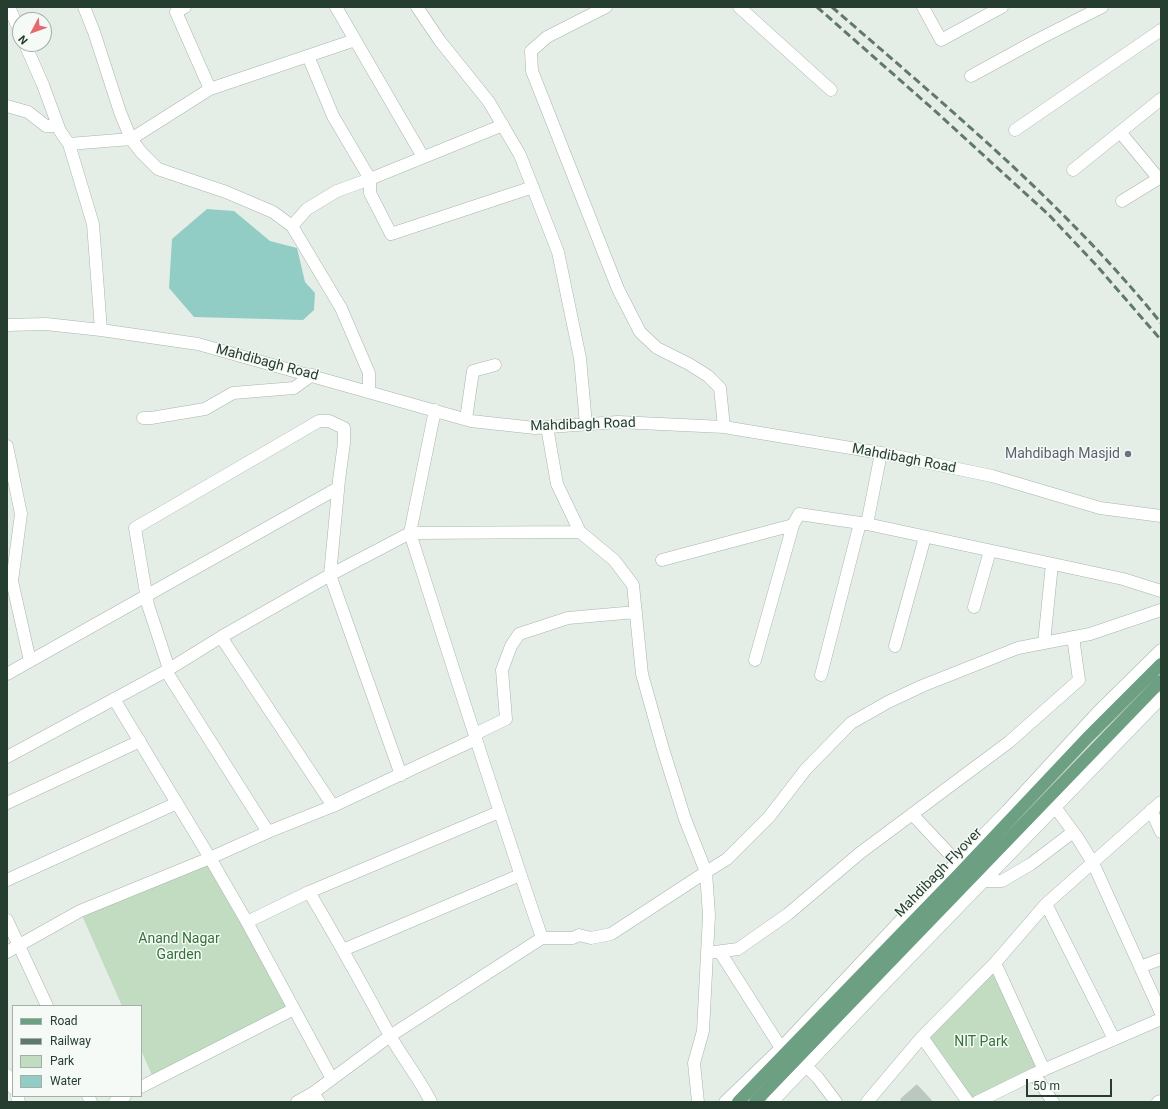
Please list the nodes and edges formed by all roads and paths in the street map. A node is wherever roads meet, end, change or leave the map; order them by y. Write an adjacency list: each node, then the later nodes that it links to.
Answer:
1 (84, 7): 24 (street)
2 (336, 7): 12 (street)
3 (417, 7): 20 (street)
4 (606, 7): 43 (street)
5 (739, 7): 17 (street)
6 (923, 7): 10 (street)
7 (1002, 7): 10 (street)
8 (1102, 7): 15 (street)
9 (178, 9): 16 (street)
10 (988, 10)
11 (1161, 30): 22 (street)
12 (355, 40): 14 (street); 26 (street)
13 (29, 52): 21 (street)
14 (308, 56): 16 (street); 29 (street)
15 (971, 76)
16 (210, 89): 24 (street)
17 (831, 90)
18 (1161, 99): 23 (street)
19 (7, 106): 21 (street)
20 (503, 125): 26 (street); 30 (street)
21 (58, 126): 25 (street)
22 (1016, 130)
23 (1120, 132): 27 (street); 28 (street)
24 (131, 139): 25 (street); 32 (street)
25 (69, 144): 34 (street)
26 (423, 157): 29 (street)
27 (1073, 170)
28 (1160, 178): 31 (street)
29 (370, 179): 30 (street); 32 (street)
30 (533, 187): 41 (street)
31 (1122, 201)
32 (292, 226): 37 (street)
33 (7, 325): 34 (street, Mahdibagh Road)
34 (101, 330): 36 (street, Mahdibagh Road)
35 (495, 365): 40 (street)
36 (312, 375): 37 (street, Mahdibagh Road); 39 (street)
37 (369, 391): 38 (street, Mahdibagh Road)
38 (435, 410): 40 (street, Mahdibagh Road); 51 (street)
39 (143, 418)
40 (466, 419): 42 (street, Mahdibagh Road)
41 (586, 424): 42 (street, Mahdibagh Road); 43 (street, Mahdibagh Road)
42 (547, 427): 50 (street)
43 (724, 427): 45 (street, Mahdibagh Road)
44 (7, 446): 68 (street)
45 (881, 453): 47 (street, Mahdibagh Road); 48 (street)
46 (338, 488): 56 (street); 58 (street); 58 (street)
47 (1161, 516)
48 (864, 524): 49 (street); 52 (street); 72 (street)
49 (793, 525): 54 (street); 67 (street)
50 (580, 532): 51 (street); 61 (street)
51 (410, 533): 56 (street); 76 (street)
52 (925, 537): 53 (street); 65 (street)
53 (990, 551): 55 (street); 59 (street)
54 (662, 560)
55 (1052, 564): 57 (street); 64 (street)
56 (330, 575): 62 (street); 79 (street)
57 (1161, 591)
58 (146, 596): 68 (street); 70 (street)
59 (974, 607)
60 (1161, 610): 63 (street)
61 (636, 612): 76 (street); 94 (street)
62 (221, 637): 70 (street); 83 (street)
63 (1073, 637): 64 (street); 87 (street)
64 (1044, 643): 94 (street)
65 (895, 646)
66 (1161, 650): 92 (street)
67 (755, 660)
68 (30, 661): 71 (street)
69 (1161, 664): 131 (main road, Mahdibagh Flyover)
70 (167, 670): 75 (street); 88 (street)
71 (7, 674)
72 (821, 675)
73 (1161, 681): 132 (main road, Mahdibagh Flyover)
74 (1161, 698): 84 (street)
75 (114, 699): 77 (street); 78 (street)
76 (475, 736): 79 (street); 86 (street)
77 (140, 741): 81 (street); 82 (street)
78 (7, 757)
79 (401, 775): 83 (street)
80 (1161, 802): 85 (street)
81 (7, 803)
82 (177, 803): 91 (street); 96 (street)
83 (333, 806): 88 (street)
84 (1055, 808): 89 (street); 97 (street)
85 (1151, 810): 90 (street); 93 (street)
86 (499, 812): 95 (street); 98 (street)
87 (912, 814): 92 (street); 106 (street)
88 (268, 832): 91 (street)
89 (1073, 832): 93 (street); 97 (street)
90 (1161, 832)
91 (210, 858): 101 (street); 103 (street)
92 (957, 862): 118 (street)
93 (1093, 863): 99 (street); 110 (street)
94 (706, 872): 102 (street); 107 (street)
95 (520, 875): 102 (street); 104 (street)
96 (7, 880)
97 (984, 881): 119 (street)
98 (309, 892): 101 (street); 104 (street)
99 (1046, 904): 109 (street); 117 (street)
100 (7, 920): 103 (street)
101 (247, 922): 112 (street)
102 (542, 938): 115 (street)
103 (19, 946): 105 (street); 111 (street)
104 (343, 950): 115 (street)
105 (7, 952)
106 (720, 952): 107 (street); 118 (street)
107 (707, 953): 129 (street)
108 (1161, 959): 110 (street)
109 (995, 963): 116 (street); 120 (street)
110 (1140, 967): 113 (street)
111 (47, 1005)
112 (294, 1009): 122 (street); 124 (street)
113 (1161, 1013)
114 (1161, 1019): 117 (street)
115 (390, 1036): 122 (street); 128 (street)
116 (922, 1037): 135 (street); 136 (street)
117 (1114, 1039): 120 (street)
118 (781, 1048): 130 (street)
119 (806, 1066): 133 (street); 134 (street)
120 (1039, 1072): 137 (street); 138 (street)
121 (7, 1074): 123 (street)
122 (332, 1079): 125 (street)
123 (12, 1086)
124 (142, 1086)
125 (316, 1098): 127 (street)
126 (1161, 1101): 139 (street)
127 (297, 1102)
128 (431, 1102)
129 (698, 1102)
130 (725, 1102)
131 (738, 1102)
132 (755, 1102)
133 (772, 1102)
134 (836, 1102)
135 (867, 1102)
136 (968, 1102)
137 (977, 1102)
138 (1053, 1102)
139 (1158, 1102)

